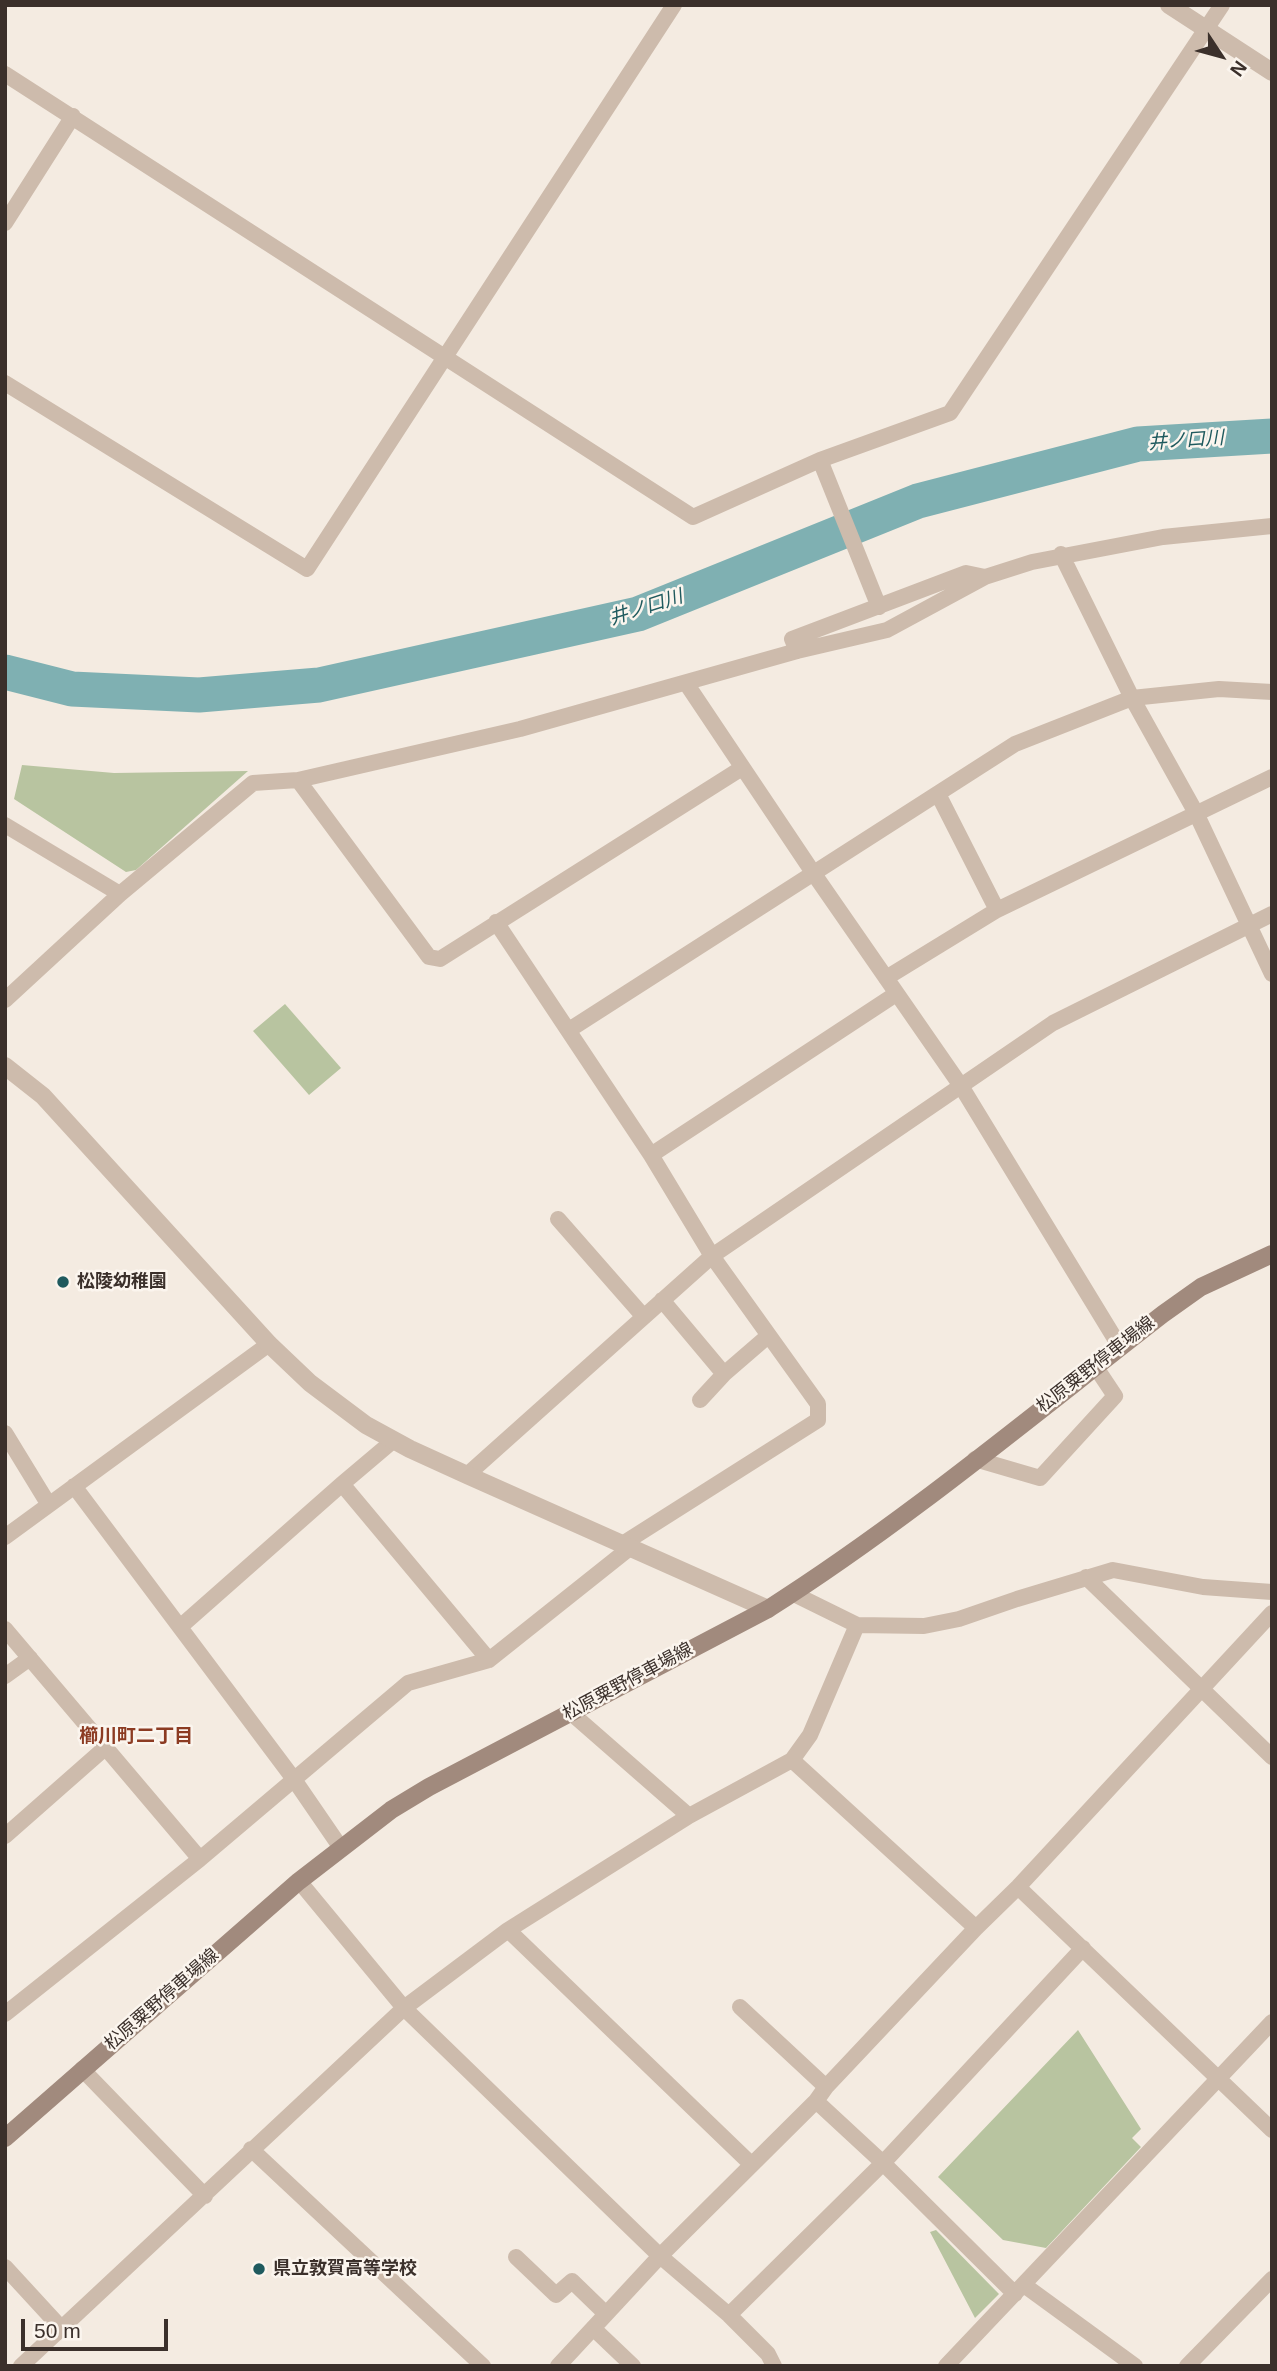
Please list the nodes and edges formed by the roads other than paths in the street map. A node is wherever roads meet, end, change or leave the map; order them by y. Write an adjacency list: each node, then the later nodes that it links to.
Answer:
1 (674, 5): 9 (street)
2 (1169, 5): 4 (street)
3 (1222, 5): 4 (street)
4 (1207, 29): 5 (street); 11 (street)
5 (1272, 72)
6 (5, 74): 7 (street)
7 (73, 116): 8 (street); 9 (street)
8 (5, 223)
9 (447, 356): 10 (street); 11 (street)
10 (5, 383)
11 (820, 460): 15 (street)
12 (1272, 526): 13 (street)
13 (1061, 554): 14 (street); 19 (street)
14 (985, 577): 15 (street); 16 (street)
15 (876, 600): 16 (street)
16 (797, 651): 17 (street)
17 (686, 683): 20 (street); 22 (street)
18 (1272, 692): 19 (street)
19 (1132, 698): 23 (street); 24 (street)
20 (742, 768): 26 (street); 30 (street)
21 (1272, 777): 24 (street)
22 (298, 780): 27 (street); 30 (street)
23 (938, 793): 26 (street); 28 (street)
24 (1196, 813): 28 (street); 31 (street)
25 (5, 825): 27 (street)
26 (814, 874): 33 (street); 36 (street)
27 (120, 894): 35 (street)
28 (998, 910): 33 (street)
29 (1272, 915): 31 (street)
30 (496, 922): 36 (street)
31 (1248, 925): 32 (street); 38 (street)
32 (1272, 974)
33 (886, 978): 34 (street)
34 (896, 994): 38 (street); 39 (street)
35 (5, 1000)
36 (569, 1030): 39 (street)
37 (5, 1066): 46 (street)
38 (961, 1086): 41 (street); 47 (street)
39 (651, 1155): 41 (street)
40 (558, 1219): 44 (street)
41 (712, 1256): 43 (street); 45 (street)
42 (1270, 1260): 47 (main road, 松原粟野停車場線)
43 (662, 1300): 44 (street); 49 (street)
44 (643, 1317): 54 (street)
45 (768, 1336): 49 (street); 59 (street)
46 (269, 1344): 52 (street); 56 (street)
47 (1120, 1348): 48 (main road, 松原粟野停車場線)
48 (1095, 1366): 53 (main road, 松原粟野停車場線); 53 (street)
49 (724, 1374): 50 (street)
50 (700, 1400)
51 (5, 1433): 57 (street)
52 (394, 1440): 54 (street); 55 (street)
53 (975, 1459): 62 (main road, 松原粟野停車場線)
54 (467, 1475): 59 (street)
55 (342, 1483): 66 (street); 69 (street)
56 (74, 1486): 57 (street); 66 (street)
57 (49, 1505): 58 (street)
58 (5, 1537)
59 (627, 1545): 63 (street); 69 (street)
60 (1086, 1577): 61 (street); 65 (street); 71 (street)
61 (1272, 1592)
62 (792, 1593): 63 (main road, 松原粟野停車場線); 65 (street)
63 (768, 1609): 72 (main road, 松原粟野停車場線)
64 (1272, 1613): 71 (street)
65 (857, 1625): 75 (street)
66 (180, 1627): 76 (street)
67 (5, 1629): 68 (street)
68 (30, 1658): 70 (street); 73 (street)
69 (489, 1660): 76 (street)
70 (5, 1676)
71 (1202, 1689): 74 (street); 82 (street)
72 (570, 1712): 77 (street); 79 (main road, 松原粟野停車場線)
73 (105, 1748): 78 (street); 80 (street)
74 (1272, 1757)
75 (792, 1760): 77 (street); 83 (street)
76 (293, 1778): 79 (street); 80 (street)
77 (689, 1816): 84 (street)
78 (5, 1836)
79 (341, 1848): 81 (main road, 松原粟野停車場線)
80 (200, 1859): 88 (street)
81 (299, 1881): 87 (street); 90 (main road, 松原粟野停車場線)
82 (1018, 1887): 83 (street); 85 (street)
83 (976, 1928): 92 (street)
84 (508, 1930): 87 (street); 98 (street)
85 (1083, 1948): 91 (street); 97 (street)
86 (740, 2007): 92 (street)
87 (404, 2008): 96 (street); 100 (street)
88 (5, 2014)
89 (1272, 2022): 91 (street)
90 (82, 2069): 95 (main road, 松原粟野停車場線); 99 (street)
91 (1218, 2078): 94 (street); 104 (street)
92 (827, 2087): 93 (street)
93 (816, 2101): 97 (street); 98 (street)
94 (1272, 2130)
95 (5, 2138)
96 (251, 2149): 99 (street); 111 (street)
97 (883, 2163): 104 (street); 106 (street)
98 (751, 2164): 100 (street)
99 (205, 2196): 108 (street)
100 (660, 2256): 105 (street); 106 (street)
101 (516, 2257): 105 (street)
102 (5, 2267): 108 (street)
103 (1272, 2279): 116 (street)
104 (1019, 2289): 114 (street); 115 (street)
105 (605, 2313): 107 (street)
106 (729, 2315): 109 (street)
107 (593, 2328): 112 (street); 113 (street)
108 (62, 2329): 110 (street)
109 (766, 2362)
110 (21, 2366)
111 (483, 2366)
112 (558, 2366)
113 (633, 2366)
114 (946, 2366)
115 (1135, 2366)
116 (1187, 2366)

